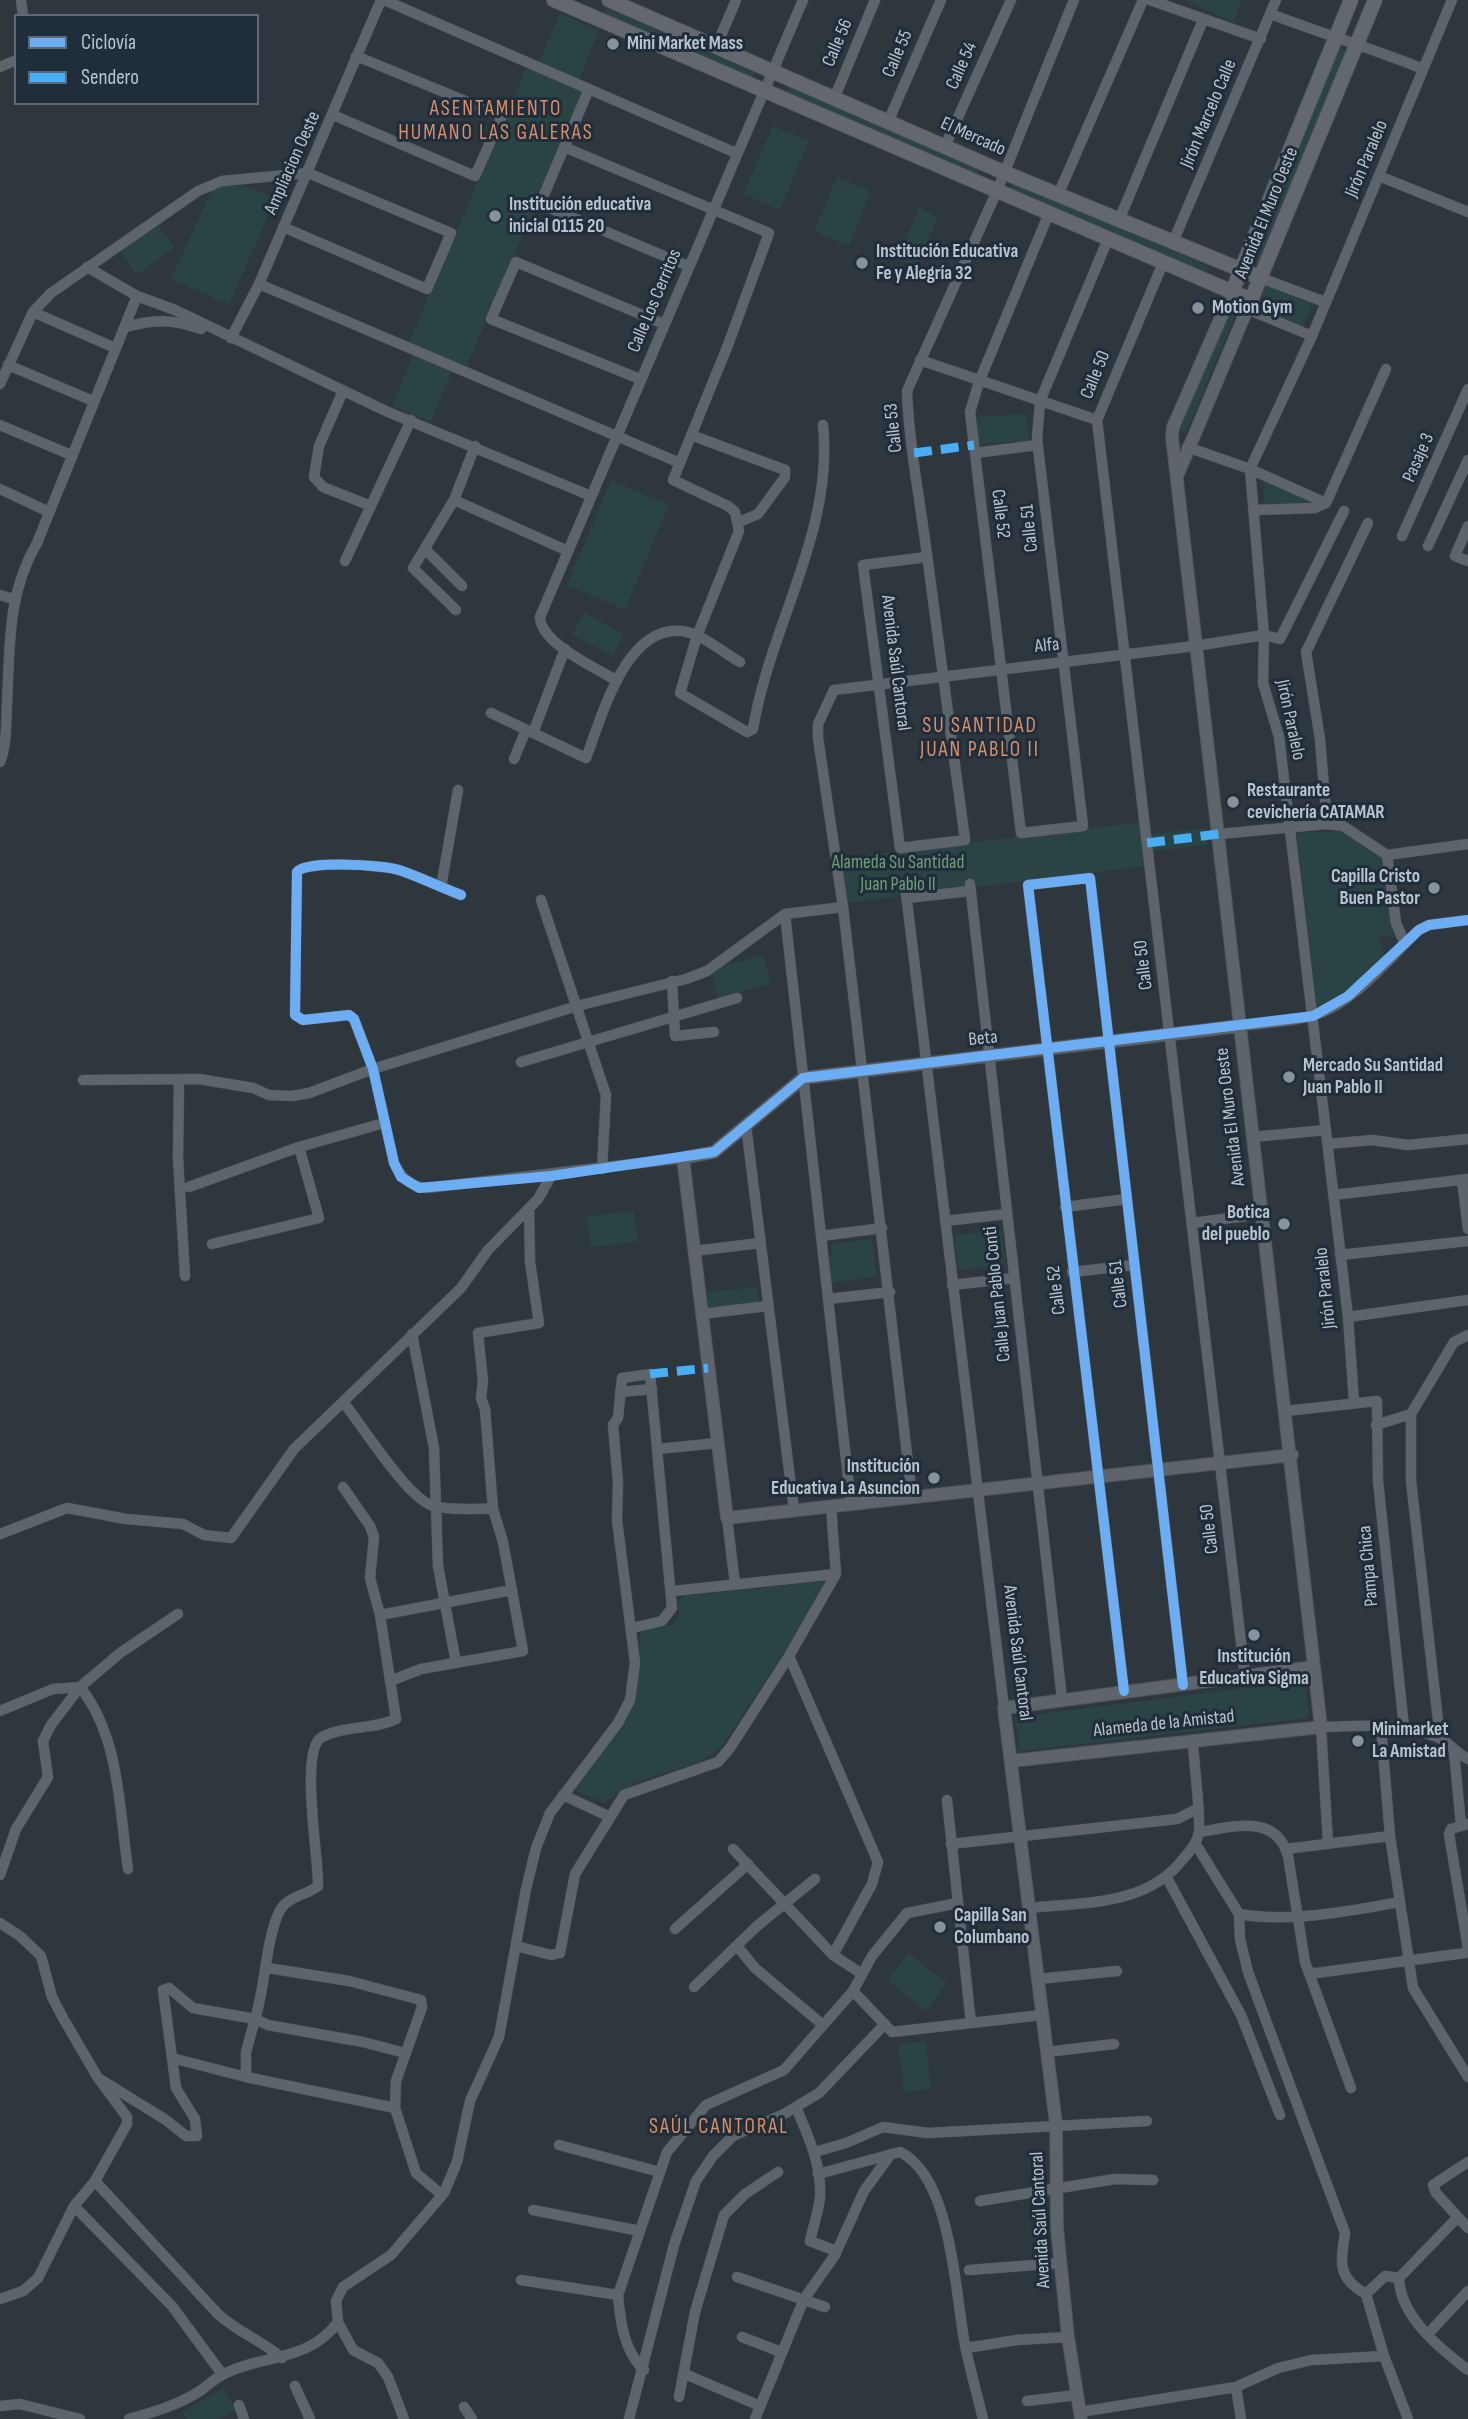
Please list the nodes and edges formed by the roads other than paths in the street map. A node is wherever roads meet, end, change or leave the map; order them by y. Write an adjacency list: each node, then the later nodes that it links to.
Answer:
1 (383, 0): 23 (street, Ampliacion Oeste); 26 (street)
2 (554, 0): 16 (main road, El Mercado)
3 (609, 0): 22 (main road, El Mercado)
4 (736, 0): 22 (street)
5 (803, 0): 25 (street, Calle Los Cerritos)
6 (875, 0): 28 (street, Calle 56)
7 (941, 0): 30 (street, Calle 55)
8 (1011, 0): 31 (street, Calle 54)
9 (1074, 0): 34 (street, Calle 53)
10 (1143, 0): 38 (street)
11 (1150, 0): 18 (street)
12 (1276, 0): 17 (street, Jirón Marcelo Calle)
13 (1351, 0): 20 (main road, Avenida El Muro Oeste)
14 (1375, 0): 21 (main road, Avenida El Muro Oeste)
15 (1452, 0): 24 (street, Jirón Paralelo)
16 (583, 6): 27 (main road, El Mercado)
17 (1271, 15): 19 (street, Jirón Marcelo Calle); 20 (street)
18 (1203, 20): 19 (street); 42 (street)
19 (1261, 39): 45 (street, Jirón Marcelo Calle)
20 (1336, 39): 21 (street); 49 (main road, Avenida El Muro Oeste)
21 (1358, 42): 24 (street); 50 (main road, Avenida El Muro Oeste)
22 (716, 47): 25 (main road, El Mercado)
23 (356, 57): 29 (street, Ampliacion Oeste); 29 (street)
24 (1423, 69): 36 (street, Jirón Paralelo)
25 (772, 72): 27 (street, Calle Los Cerritos); 28 (main road, El Mercado)
26 (589, 89): 32 (street); 33 (street)
27 (763, 90): 33 (street, Calle Los Cerritos); 37 (main road, El Mercado)
28 (834, 99): 30 (main road, El Mercado)
29 (333, 115): 35 (street, Ampliacion Oeste)
30 (888, 122): 31 (main road, El Mercado)
31 (945, 146): 34 (main road, El Mercado)
32 (564, 148): 39 (street); 47 (street)
33 (736, 153): 39 (street, Calle Los Cerritos)
34 (1003, 172): 37 (street, Calle 53); 38 (main road, El Mercado)
35 (308, 173): 43 (street, Ampliacion Oeste); 43 (street); 48 (street)
36 (1379, 176): 40 (street); 54 (street, Jirón Paralelo)
37 (997, 191): 41 (main road, El Mercado); 62 (street, Calle 53)
38 (1058, 195): 42 (main road, El Mercado)
39 (713, 210): 47 (street, Calle Los Cerritos); 76 (street)
40 (1468, 212)
41 (1049, 213): 44 (main road, El Mercado); 66 (street, Calle 52)
42 (1119, 220): 45 (main road, El Mercado)
43 (284, 227): 51 (street, Ampliacion Oeste)
44 (1108, 239): 46 (main road, El Mercado); 71 (street, Calle 51)
45 (1173, 242): 49 (main road, El Mercado)
46 (1163, 262): 52 (main road, El Mercado); 73 (street, Calle 50)
47 (688, 266): 57 (street, Calle Los Cerritos)
48 (87, 267): 53 (street); 56 (street)
49 (1242, 270): 50 (main road, El Mercado); 52 (main road, Avenida El Muro Oeste)
50 (1261, 278): 54 (street, El Mercado); 55 (main road, Avenida El Muro Oeste)
51 (259, 284): 60 (street, Ampliacion Oeste); 77 (street)
52 (1232, 292): 55 (main road, El Mercado); 86 (street, Avenida El Muro Oeste)
53 (137, 296): 58 (street); 60 (street)
54 (1325, 302): 59 (street, Jirón Paralelo)
55 (1249, 305): 59 (street); 80 (street, Avenida El Muro Oeste)
56 (33, 312): 61 (street); 63 (street)
57 (664, 324): 65 (street, Calle Los Cerritos); 65 (street)
58 (126, 327): 60 (street); 61 (street)
59 (1312, 336): 85 (street, Jirón Paralelo)
60 (231, 338): 68 (street)
61 (115, 348): 70 (street)
62 (920, 360): 66 (street); 102 (street, Calle 53)
63 (8, 365): 67 (street); 70 (street)
64 (1386, 369): 90 (street)
65 (640, 379): 77 (street, Calle Los Cerritos)
66 (979, 382): 71 (street); 81 (street, Calle 52)
67 (0, 384)
68 (343, 391): 72 (street); 91 (street)
69 (1466, 396): 98 (street, Pasaje 3)
70 (93, 401): 82 (street)
71 (1040, 401): 73 (street); 78 (street, Calle 51)
72 (411, 420): 79 (street); 91 (street)
73 (1097, 420): 113 (street, Calle 50)
74 (0, 425): 82 (street)
75 (823, 425): 110 (street)
76 (691, 435): 84 (street); 95 (street)
77 (616, 438): 84 (street); 88 (street, Calle Los Cerritos)
78 (1038, 445): 81 (street); 115 (street, Calle 51)
79 (475, 446): 88 (street); 89 (street)
80 (1187, 447): 85 (street); 86 (street, Avenida El Muro Oeste)
81 (975, 453): 116 (street, Calle 52)
82 (71, 455): 93 (street)
83 (1468, 460): 99 (street)
84 (680, 463): 95 (street)
85 (1250, 469): 90 (street); 92 (street, Jirón Paralelo)
86 (1177, 478): 111 (street, Avenida El Muro Oeste)
87 (0, 489): 93 (street)
88 (592, 496): 101 (street, Calle Los Cerritos)
89 (454, 500): 100 (street); 101 (street)
90 (1325, 503): 92 (street)
91 (371, 506): 103 (street)
92 (1255, 510): 109 (street, Jirón Paralelo)
93 (49, 512): 107 (street)
94 (1344, 512): 109 (street, Alfa)
95 (739, 522): 110 (street)
96 (1368, 523): 125 (street)
97 (1468, 526): 104 (street)
98 (1402, 536)
99 (1428, 546)
100 (425, 549): 105 (street); 108 (street)
101 (568, 551): 112 (street, Calle Los Cerritos)
102 (927, 557): 117 (street, Calle 53); 119 (street, Avenida Saúl Cantoral)
103 (345, 561)
104 (1468, 561)
105 (462, 586)
106 (0, 595): 107 (street)
107 (13, 599): 123 (street)
108 (456, 610)
109 (1264, 635): 111 (street, Alfa); 126 (street, Jirón Paralelo)
110 (697, 636): 114 (street); 118 (street)
111 (1195, 646): 113 (street, Alfa); 128 (street, Avenida El Muro Oeste)
112 (565, 649): 118 (street); 121 (street)
113 (1125, 653): 115 (street, Alfa); 148 (street, Calle 50)
114 (740, 662)
115 (1063, 662): 116 (street, Alfa); 127 (street, Calle 51)
116 (1001, 668): 117 (street, Alfa); 127 (street, Calle 52)
117 (943, 676): 119 (street, Alfa); 130 (street, Calle 53)
118 (617, 681): 121 (street)
119 (877, 683): 130 (street, Avenida Saúl Cantoral); 137 (street, Alfa)
120 (491, 713): 121 (street)
121 (529, 732): 122 (street)
122 (514, 759)
123 (0, 762)
124 (458, 790): 133 (street)
125 (1328, 824): 126 (street); 131 (street)
126 (1290, 827): 128 (street); 145 (street, Jirón Paralelo)
127 (1021, 833)
128 (1219, 834): 146 (street, Avenida El Muro Oeste)
129 (1468, 844): 131 (street)
130 (900, 848)
131 (1387, 855): 140 (street)
132 (1028, 885): 150 (street, Calle 51); 151 (street, Calle 52)
133 (441, 887): 135 (street); 155 (street)
134 (970, 888): 152 (street, Calle Juan Pablo Conti); 154 (street, Avenida Saúl Cantoral)
135 (461, 895)
136 (541, 900): 143 (street)
137 (843, 907): 138 (street); 156 (street)
138 (785, 914): 141 (street); 157 (street)
139 (1468, 920): 140 (street)
140 (1405, 943): 145 (street)
141 (672, 981): 143 (street); 144 (street)
142 (737, 998): 144 (street)
143 (577, 1006): 149 (street); 155 (street)
144 (673, 1014): 147 (street); 149 (street)
145 (1313, 1016): 146 (street, Beta); 162 (street, Jirón Paralelo)
146 (1240, 1026): 148 (street, Beta); 163 (street, Avenida El Muro Oeste)
147 (714, 1032)
148 (1170, 1035): 150 (street, Beta); 179 (street, Calle 50)
149 (588, 1041): 153 (street); 168 (street)
150 (1109, 1042): 151 (street, Beta); 173 (street, Calle 51)
151 (1047, 1050): 152 (street, Beta); 174 (street, Calle 52)
152 (989, 1056): 154 (street, Beta); 176 (street, Calle Juan Pablo Conti)
153 (521, 1062)
154 (926, 1062): 156 (street, Beta); 178 (street, Avenida Saúl Cantoral)
155 (373, 1069): 159 (street); 160 (street)
156 (862, 1071): 157 (street, Beta); 180 (street)
157 (803, 1078): 161 (street); 182 (street)
158 (83, 1080): 159 (street)
159 (179, 1081): 190 (street)
160 (384, 1123): 166 (street); 169 (street)
161 (746, 1125): 167 (street); 184 (street)
162 (1326, 1130): 163 (street); 165 (street, Jirón Paralelo)
163 (1253, 1137): 177 (street, Avenida El Muro Oeste)
164 (1468, 1139): 165 (street)
165 (1328, 1144): 172 (street, Jirón Paralelo)
166 (299, 1147): 171 (street); 185 (street)
167 (683, 1158): 168 (street); 186 (street)
168 (602, 1169): 169 (street)
169 (551, 1176): 175 (street)
170 (1465, 1179): 172 (street); 181 (street)
171 (189, 1187)
172 (1334, 1195): 187 (street, Jirón Paralelo)
173 (1126, 1199): 174 (street); 188 (street, Calle 51)
174 (1065, 1207): 189 (street, Calle 52)
175 (529, 1209): 199 (street); 221 (street)
176 (1006, 1214): 178 (street); 191 (street, Calle Juan Pablo Conti)
177 (1262, 1214): 179 (street); 205 (street, Avenida El Muro Oeste)
178 (944, 1221): 192 (street, Avenida Saúl Cantoral)
179 (1192, 1223): 211 (street, Calle 50)
180 (882, 1228): 182 (street); 193 (street)
181 (1468, 1229)
182 (821, 1236): 194 (street)
183 (1468, 1241): 187 (street)
184 (760, 1243): 186 (street); 196 (street)
185 (212, 1244)
186 (694, 1251): 197 (street)
187 (1340, 1255): 198 (street, Jirón Paralelo)
188 (1134, 1265): 189 (street); 212 (street, Calle 51)
189 (1072, 1272): 213 (street, Calle 52)
190 (185, 1276)
191 (1014, 1278): 192 (street); 214 (street, Calle Juan Pablo Conti)
192 (952, 1285): 216 (street, Avenida Saúl Cantoral)
193 (890, 1293): 194 (street); 217 (street)
194 (828, 1299): 218 (street)
195 (1468, 1300): 198 (street)
196 (767, 1306): 197 (street); 222 (street)
197 (702, 1314): 208 (street)
198 (1348, 1317): 204 (street, Jirón Paralelo)
199 (412, 1334): 203 (street); 219 (street)
200 (1468, 1335): 206 (street)
201 (652, 1389): 202 (street); 202 (street); 209 (street)
202 (620, 1392): 232 (street)
203 (343, 1402): 219 (street); 224 (street)
204 (1354, 1402): 205 (street); 207 (street, Pampa Chica)
205 (1286, 1410): 210 (street, Avenida El Muro Oeste)
206 (1411, 1414): 207 (street); 247 (street)
207 (1376, 1425): 246 (street, Pampa Chica)
208 (718, 1443): 209 (street); 223 (street)
209 (657, 1449): 228 (street)
210 (1292, 1455): 211 (street); 235 (street, Avenida El Muro Oeste)
211 (1220, 1463): 212 (street); 236 (street, Calle 50)
212 (1158, 1470): 213 (street); 238 (street, Calle 51)
213 (1098, 1476): 214 (street); 240 (street, Calle 52)
214 (1037, 1483): 216 (street); 241 (street, Calle Juan Pablo Conti)
215 (343, 1487): 231 (street)
216 (977, 1490): 217 (street); 242 (street, Avenida Saúl Cantoral)
217 (912, 1497): 218 (street)
218 (851, 1504): 220 (street)
219 (434, 1506): 221 (street); 229 (street)
220 (831, 1506): 222 (street); 225 (street)
221 (494, 1509): 227 (street)
222 (794, 1510): 223 (street)
223 (727, 1517): 226 (street)
224 (0, 1534)
225 (836, 1574): 226 (street); 233 (street)
226 (735, 1584): 228 (street)
227 (512, 1590): 229 (street); 234 (street)
228 (673, 1591): 232 (street)
229 (445, 1603): 231 (street); 234 (street)
230 (178, 1614): 239 (street)
231 (380, 1615): 237 (street)
232 (632, 1628): 252 (street)
233 (789, 1656): 255 (street); 280 (street)
234 (456, 1663): 237 (street)
235 (1314, 1667): 236 (street, Alameda de la Amistad); 244 (street, Avenida El Muro Oeste)
236 (1245, 1676): 238 (street, Alameda de la Amistad)
237 (390, 1681): 282 (street)
238 (1184, 1685): 240 (street, Alameda de la Amistad)
239 (80, 1687): 243 (street); 265 (street); 266 (street)
240 (1124, 1691): 241 (street, Alameda de la Amistad)
241 (1062, 1699): 242 (street, Alameda de la Amistad)
242 (1004, 1708): 251 (street, Avenida Saúl Cantoral)
243 (0, 1712)
244 (1321, 1727): 245 (street); 248 (street, Alameda de la Amistad); 261 (street)
245 (1381, 1727): 246 (street); 257 (street)
246 (1404, 1727): 247 (street)
247 (1440, 1738): 249 (street)
248 (1193, 1740): 251 (street, Alameda de la Amistad); 254 (street)
249 (1454, 1752): 250 (street); 256 (street)
250 (1468, 1759)
251 (1011, 1761): 258 (street, Avenida Saúl Cantoral)
252 (563, 1795): 255 (street); 277 (street)
253 (947, 1800): 260 (street)
254 (1196, 1809): 258 (street); 259 (street)
255 (610, 1817): 277 (street)
256 (1464, 1824): 279 (street)
257 (1390, 1836): 261 (street); 269 (street)
258 (1022, 1837): 260 (street); 272 (street, Avenida Saúl Cantoral)
259 (1197, 1837): 263 (street); 268 (street); 273 (street)
260 (951, 1844): 271 (street)
261 (1328, 1844): 263 (street)
262 (733, 1849): 264 (street)
263 (1286, 1849): 274 (street)
264 (748, 1864): 270 (street); 276 (street)
265 (128, 1869)
266 (0, 1875)
267 (816, 1878): 270 (street)
268 (1167, 1878): 272 (street); 304 (street)
269 (1400, 1902): 274 (street); 281 (street)
270 (785, 1903): 278 (street); 280 (street)
271 (958, 1903): 284 (street); 291 (street)
272 (1030, 1908): 286 (street, Avenida Saúl Cantoral)
273 (1239, 1914): 274 (street); 331 (street)
274 (1296, 1915): 285 (street)
275 (0, 1923): 298 (street)
276 (675, 1929)
277 (516, 1946): 317 (street)
278 (737, 1946): 287 (street); 293 (street)
279 (1468, 1948): 281 (street)
280 (833, 1955): 284 (street)
281 (1409, 1961): 285 (street); 300 (street)
282 (268, 1968): 290 (street); 296 (street)
283 (1117, 1971): 286 (street)
284 (862, 1974): 288 (street)
285 (1309, 1974): 301 (street)
286 (1038, 1979): 289 (street, Avenida Saúl Cantoral)
287 (694, 1987)
288 (853, 1990): 292 (street); 293 (street)
289 (1042, 2015): 291 (street); 295 (street, Avenida Saúl Cantoral)
290 (255, 2019): 296 (street); 297 (street); 299 (street)
291 (971, 2023): 292 (street)
292 (886, 2024): 302 (street)
293 (823, 2025): 311 (street)
294 (1114, 2044): 295 (street)
295 (1046, 2052): 306 (street, Avenida Saúl Cantoral)
296 (405, 2053): 303 (street)
297 (172, 2058): 298 (street); 299 (street)
298 (98, 2077): 315 (street)
299 (246, 2077): 303 (street)
300 (1468, 2077)
301 (1350, 2088)
302 (796, 2107): 308 (street); 344 (street)
303 (396, 2108): 317 (street)
304 (1280, 2115)
305 (1147, 2121): 306 (street)
306 (1056, 2124): 308 (street); 316 (street, Avenida Saúl Cantoral)
307 (559, 2145): 311 (street)
308 (815, 2151): 313 (street)
309 (891, 2154): 313 (street); 324 (street); 340 (street)
310 (1468, 2162): 321 (street)
311 (660, 2172): 323 (street)
312 (778, 2172): 347 (street)
313 (818, 2174): 324 (street)
314 (1153, 2180): 316 (street)
315 (95, 2181): 319 (street); 343 (street)
316 (1056, 2187): 318 (street); 325 (street, Avenida Saúl Cantoral)
317 (442, 2195): 336 (street)
318 (980, 2202)
319 (74, 2206): 334 (street); 346 (street)
320 (533, 2210): 323 (street)
321 (1457, 2218): 322 (street); 328 (street)
322 (1468, 2228)
323 (640, 2231): 332 (street)
324 (836, 2251): 333 (street)
325 (1061, 2263): 326 (street); 339 (street, Avenida Saúl Cantoral)
326 (969, 2270)
327 (737, 2277): 333 (street)
328 (1399, 2278): 331 (street); 337 (street)
329 (521, 2280): 332 (street)
330 (1468, 2291): 337 (street)
331 (1366, 2294): 342 (street)
332 (618, 2295): 344 (street)
333 (804, 2299): 335 (street); 341 (street)
334 (0, 2300)
335 (825, 2307)
336 (338, 2322): 343 (street); 362 (street)
337 (1428, 2334): 345 (street)
338 (742, 2337): 341 (street)
339 (1068, 2337): 340 (street); 350 (street, Avenida Saúl Cantoral)
340 (966, 2348): 366 (street)
341 (781, 2352): 355 (street)
342 (1384, 2356): 349 (street); 368 (street)
343 (282, 2358): 346 (street)
344 (644, 2370): 364 (street)
345 (1468, 2370)
346 (222, 2374): 359 (street)
347 (685, 2374): 351 (street); 355 (street)
348 (295, 2386): 361 (street)
349 (1236, 2387): 357 (street); 367 (street)
350 (1077, 2395): 352 (street); 357 (street, Avenida Saúl Cantoral)
351 (679, 2397)
352 (1027, 2401)
353 (239, 2405): 360 (street)
354 (0, 2406): 358 (street)
355 (760, 2406): 365 (street)
356 (464, 2407): 363 (street)
357 (1080, 2415)
358 (79, 2419)
359 (129, 2419)
360 (244, 2419)
361 (310, 2419)
362 (404, 2419)
363 (472, 2419)
364 (629, 2419)
365 (755, 2419)
366 (983, 2419)
367 (1241, 2419)
368 (1408, 2419)

